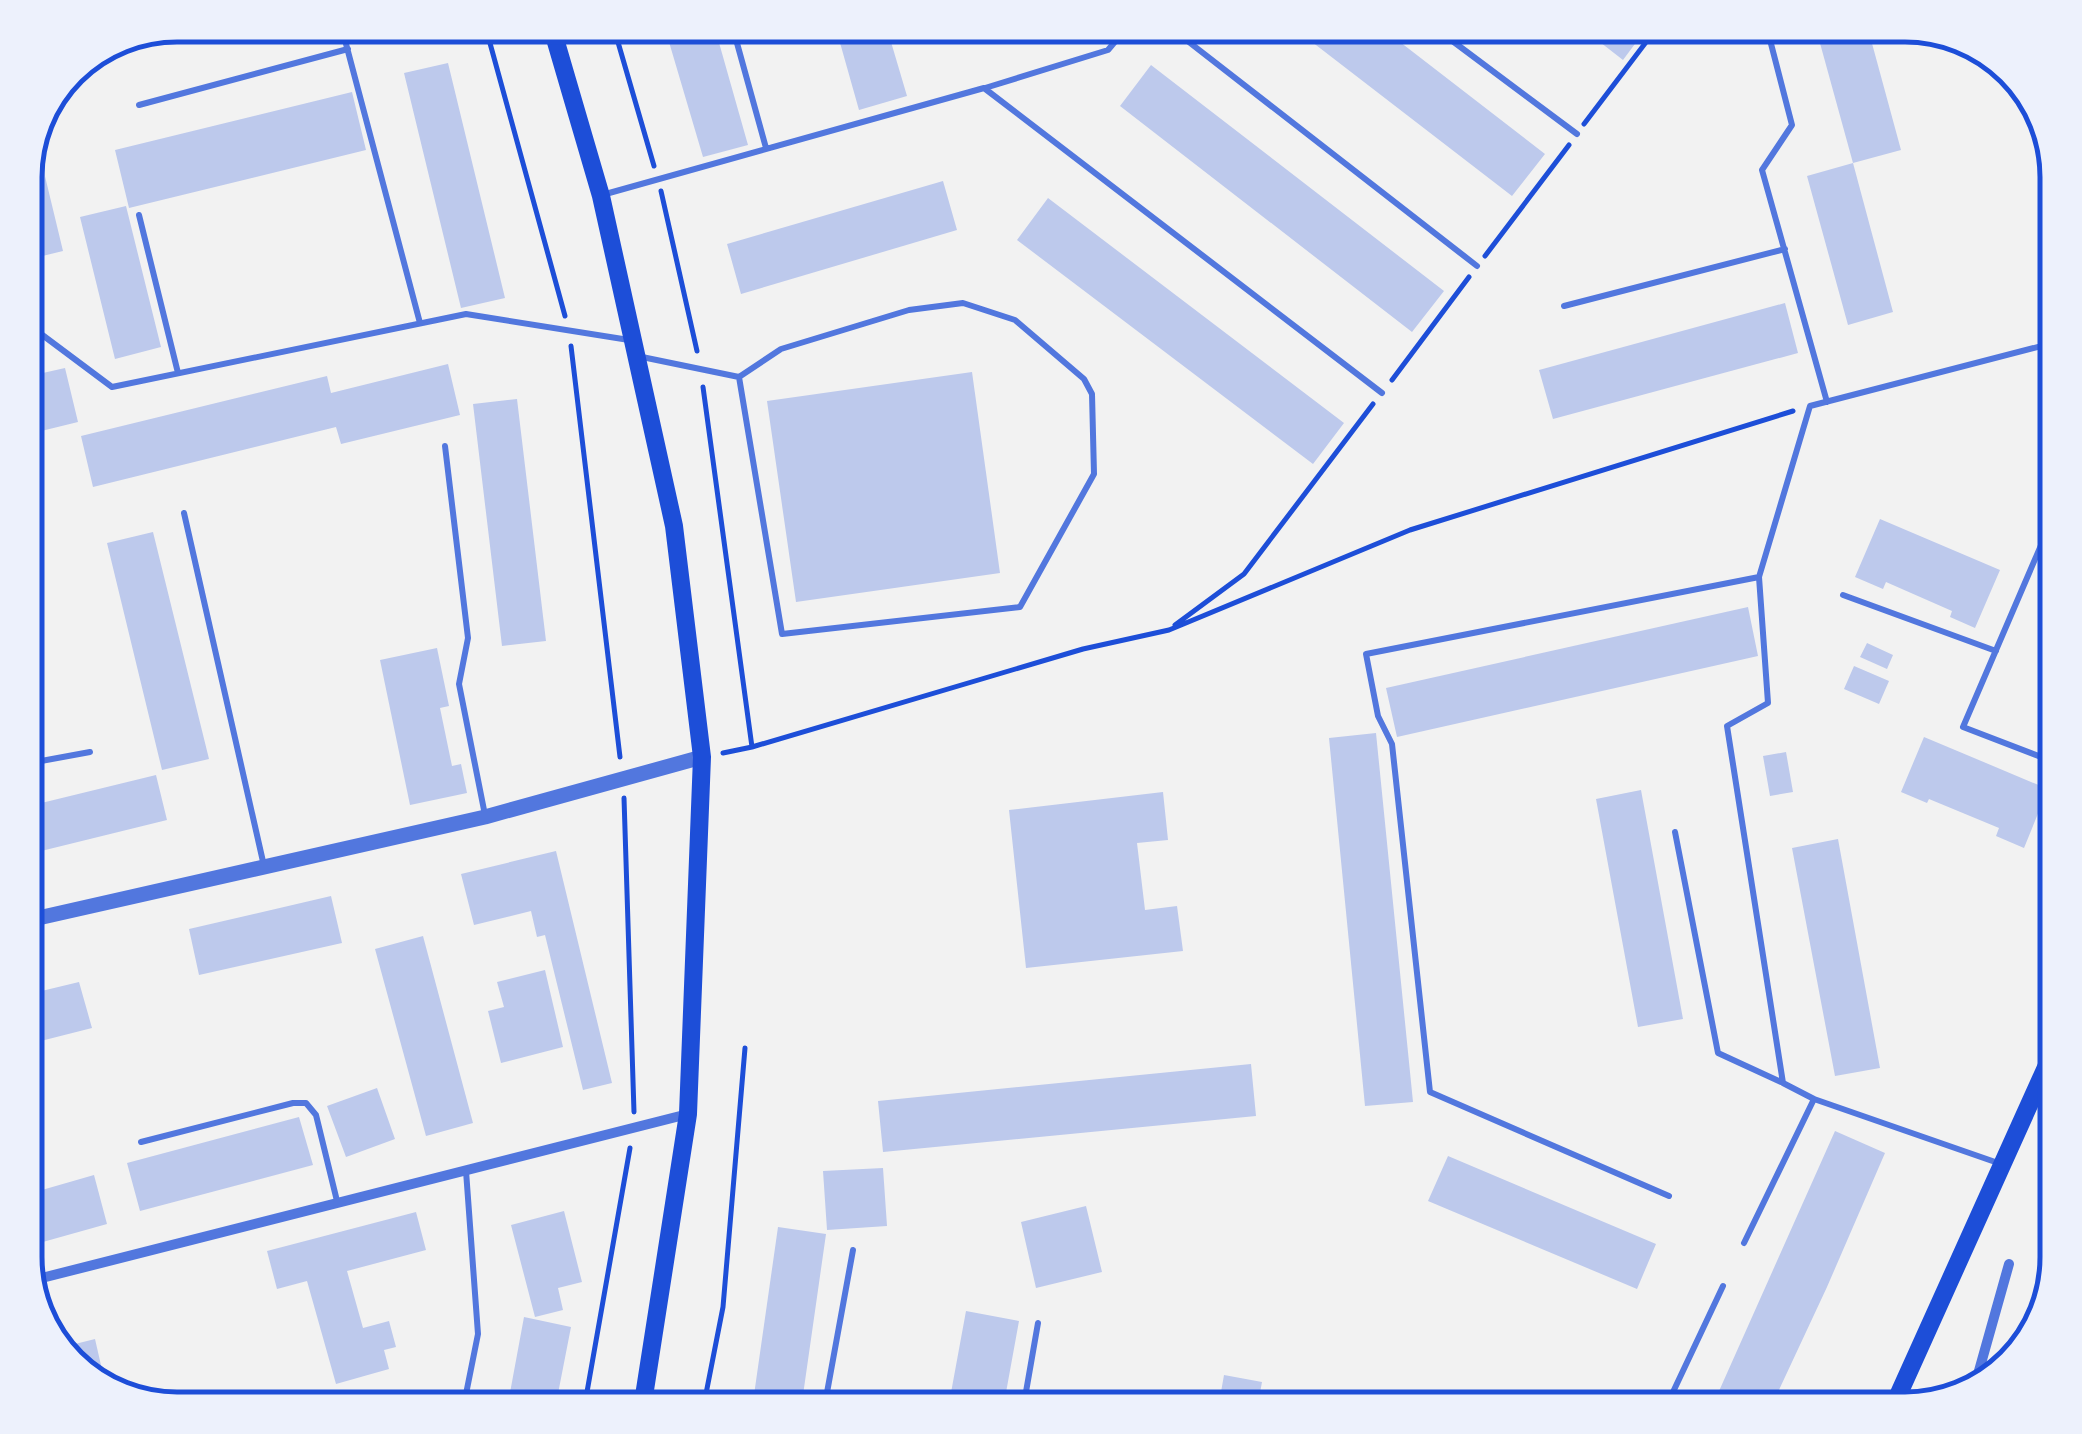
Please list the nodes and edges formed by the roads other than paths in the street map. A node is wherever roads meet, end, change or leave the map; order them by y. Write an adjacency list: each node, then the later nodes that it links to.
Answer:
1 (346, 42): 8 (lane)
2 (556, 42): 13 (main road)
3 (737, 42): 12 (lane)
4 (1115, 42): 9 (lane)
5 (1189, 42): 16 (lane)
6 (1454, 42): 11 (lane)
7 (1771, 42): 15 (lane)
8 (348, 48): 10 (lane); 18 (lane)
9 (984, 88): 12 (lane); 24 (lane)
10 (139, 105)
11 (1576, 134)
12 (766, 148): 13 (lane)
13 (601, 196): 21 (main road)
14 (139, 215): 22 (lane)
15 (1784, 249): 17 (lane); 25 (lane)
16 (1477, 266)
17 (1564, 306)
18 (420, 323): 21 (lane); 22 (lane)
19 (43, 336): 22 (lane)
20 (2040, 346): 25 (lane)
21 (634, 348): 23 (lane); 34 (main road)
22 (178, 373)
23 (739, 377): 23 (lane)
24 (1382, 392)
25 (1827, 402): 29 (lane)
26 (445, 446): 36 (lane)
27 (184, 514): 38 (lane)
28 (2040, 548): 31 (lane)
29 (1759, 577): 40 (lane); 47 (lane)
30 (1843, 595): 31 (lane)
31 (1996, 651): 33 (lane)
32 (90, 752): 35 (lane)
33 (2040, 756)
34 (702, 757): 36 (street); 43 (main road)
35 (43, 761)
36 (485, 816): 38 (street)
37 (1675, 832): 40 (lane)
38 (264, 867): 39 (street)
39 (43, 917)
40 (1782, 1083): 42 (lane)
41 (2040, 1084): 45 (main road)
42 (1814, 1099): 45 (lane); 49 (lane)
43 (688, 1114): 46 (street); 57 (main road)
44 (141, 1142): 48 (lane)
45 (2002, 1164): 61 (main road)
46 (466, 1170): 48 (street); 56 (lane)
47 (1669, 1196)
48 (337, 1201): 52 (street)
49 (1744, 1244)
50 (853, 1250): 58 (lane)
51 (2009, 1264): 55 (street)
52 (44, 1277)
53 (1723, 1286): 60 (lane)
54 (1038, 1323): 59 (lane)
55 (1980, 1369)
56 (466, 1392)
57 (645, 1392)
58 (827, 1392)
59 (1025, 1392)
60 (1673, 1392)
61 (1900, 1392)

